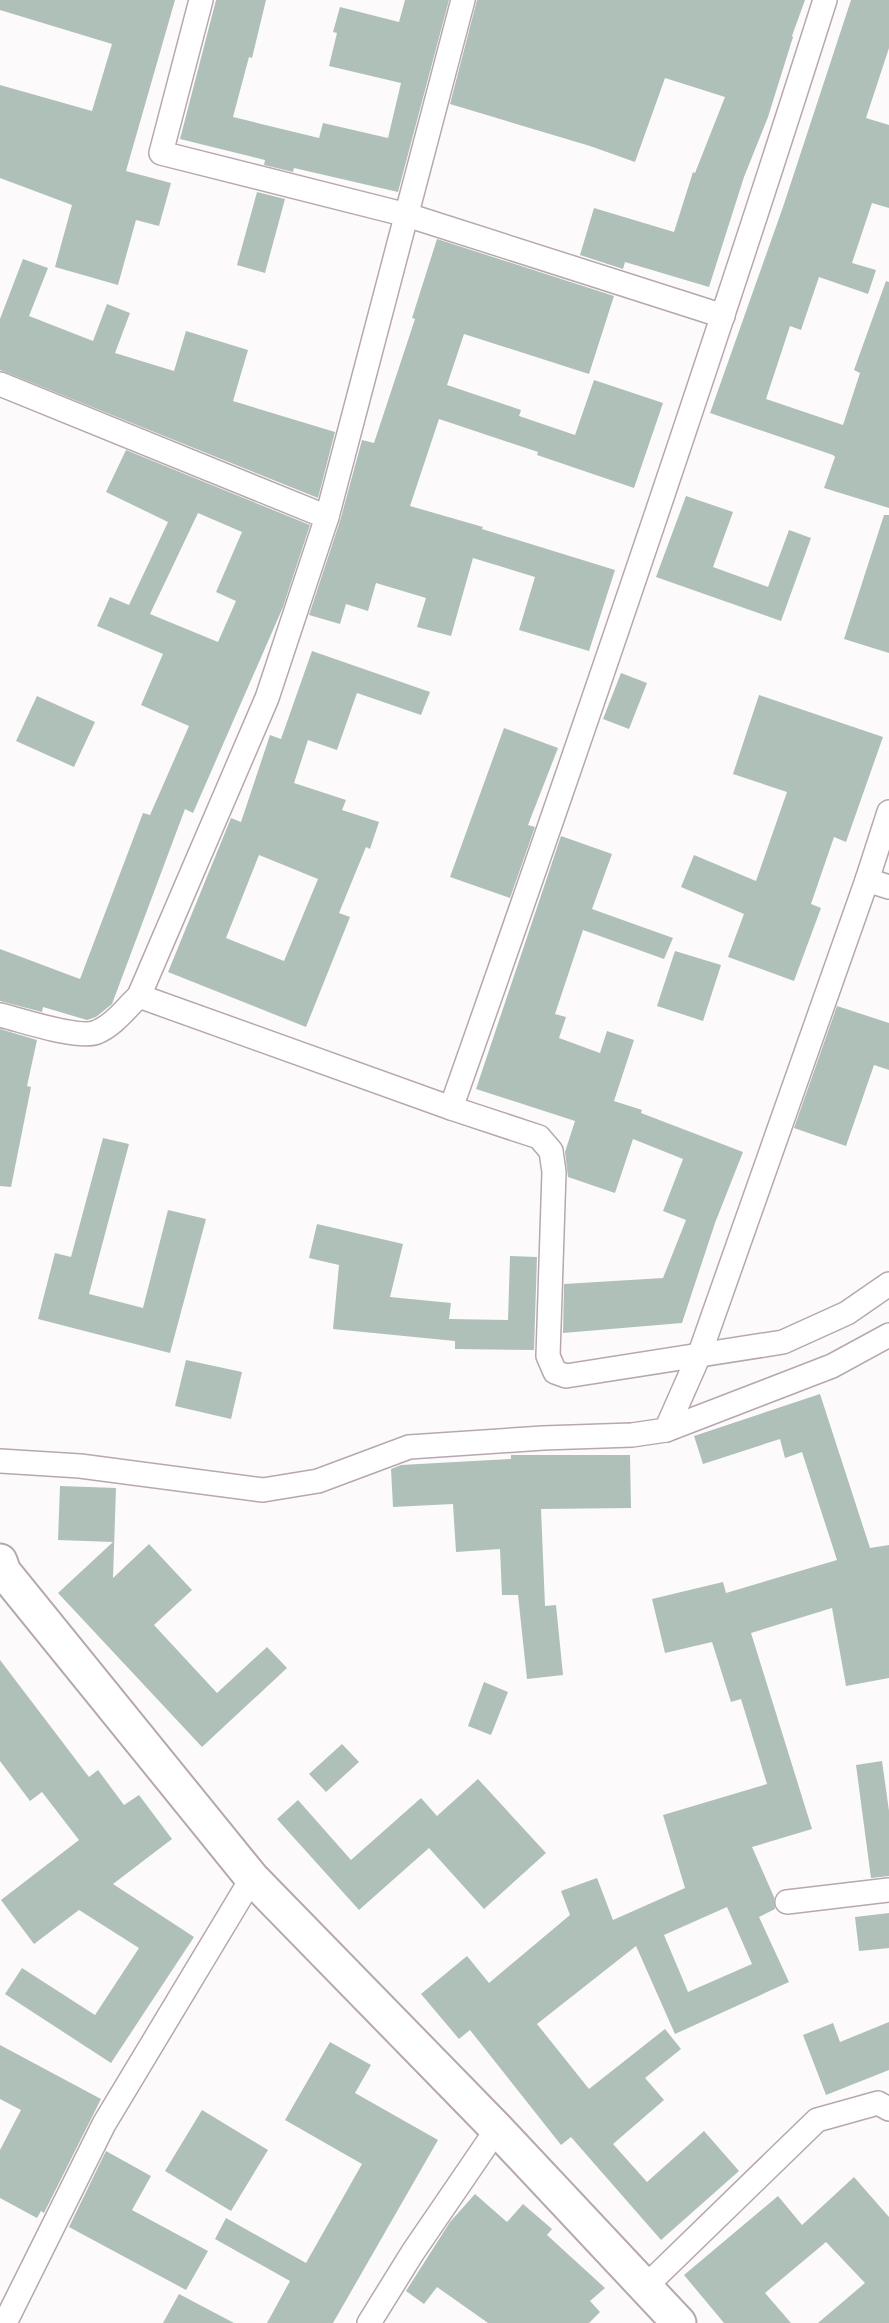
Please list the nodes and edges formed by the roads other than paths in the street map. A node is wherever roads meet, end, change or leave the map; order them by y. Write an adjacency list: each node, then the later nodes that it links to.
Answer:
1 (201, 0): 4 (street)
2 (463, 0): 4 (street)
3 (825, 0): 5 (street)
4 (407, 215): 5 (street); 7 (street)
5 (723, 316): 12 (street)
6 (0, 384): 7 (street)
7 (327, 517): 10 (street)
8 (889, 812): 9 (street)
9 (878, 883): 15 (street)
10 (139, 996): 11 (street); 12 (street)
11 (0, 1015)
12 (451, 1108): 15 (street)
13 (889, 1284): 15 (street)
14 (889, 1335): 16 (street)
15 (700, 1353): 16 (street)
16 (666, 1430): 17 (street)
17 (0, 1461)
18 (0, 1562): 19 (street)
19 (252, 1878): 23 (street); 25 (street)
20 (889, 1890): 21 (street)
21 (787, 1902)
22 (889, 2109): 24 (street)
23 (497, 2129): 24 (street); 26 (street)
24 (645, 2287): 27 (street)
25 (5, 2323)
26 (369, 2323)
27 (679, 2323)

